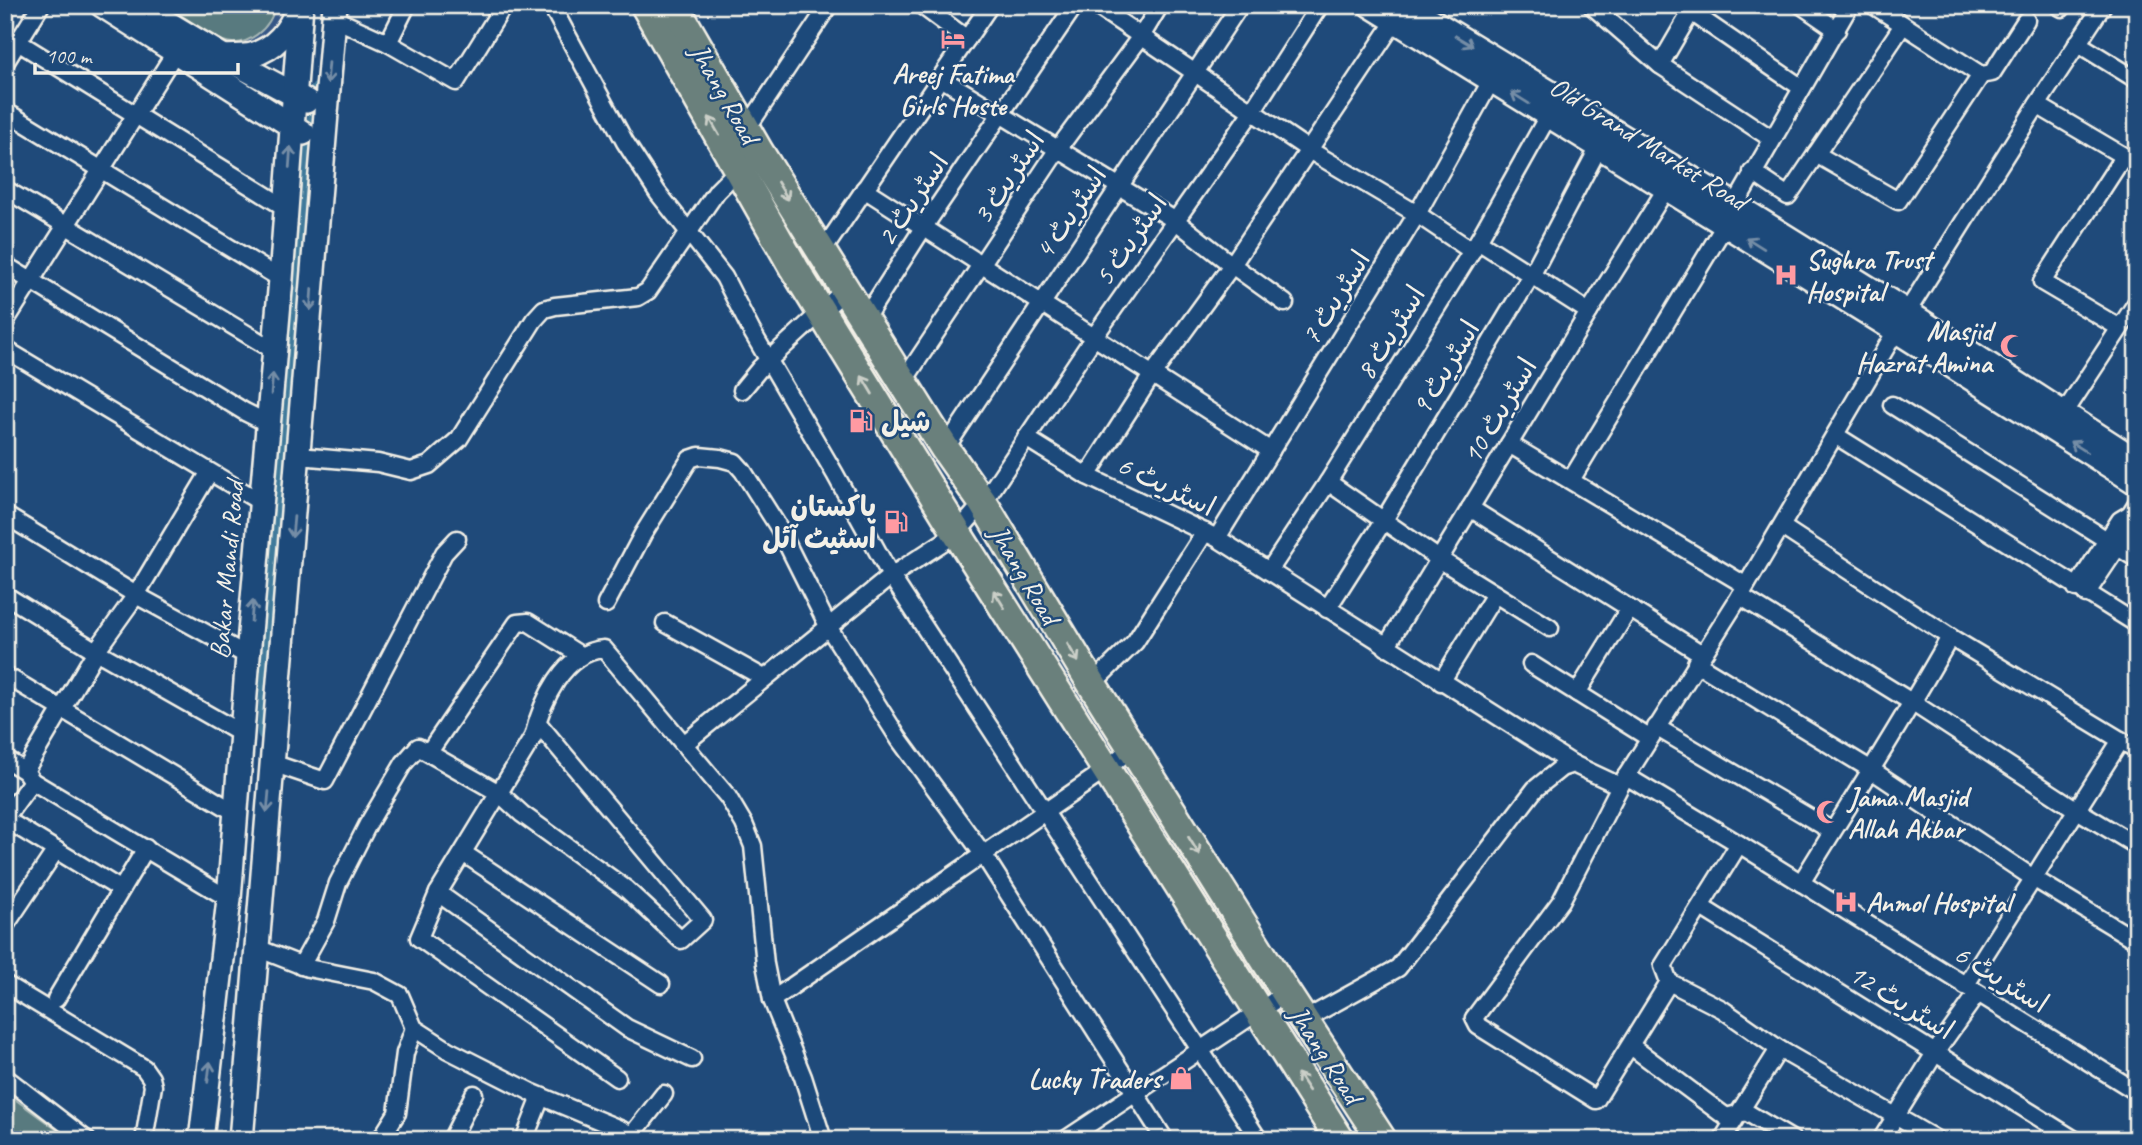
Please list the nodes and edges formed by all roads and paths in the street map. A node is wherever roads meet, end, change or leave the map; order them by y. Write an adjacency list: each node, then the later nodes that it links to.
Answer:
1 (41, 5): 31 (street)
2 (102, 5): 35 (main road)
3 (138, 5): 36 (main road)
4 (300, 5): 36 (main road); 45 (main road, Bakar Mandi Road)
5 (407, 5): 33 (street)
6 (504, 5): 33 (street)
7 (551, 5): 74 (street)
8 (645, 5): 58 (highway, Jhang Road, one-way to 8)
9 (674, 5): 58 (highway, Jhang Road)
10 (829, 5): 58 (street)
11 (921, 5): 32 (street)
12 (990, 5): 32 (street)
13 (1075, 5): 50 (street, اسٹریٹ 2)
14 (1095, 5): 30 (street)
15 (1160, 5): 30 (street, اسٹریٹ 3)
16 (1240, 5): 39 (street, اسٹریٹ 4)
17 (1320, 5): 47 (street, اسٹریٹ 5)
18 (1370, 5): 26 (main road, Old Grand Market Road)
19 (1591, 5): 38 (street)
20 (1801, 5): 29 (street)
21 (1850, 5): 29 (street)
22 (1873, 5): 28 (street)
23 (2102, 5): 34 (street)
24 (1689, 8): 38 (street); 44 (street)
25 (334, 12): 33 (street); 49 (main road, one-way to 49)
26 (1400, 13): 43 (main road, Old Grand Market Road); 59 (street, اسٹریٹ 6); 70 (main road, Old Grand Market Road, one-way to 70)
27 (2026, 20): 40 (street)
28 (1903, 24): 40 (street); 60 (street)
29 (1837, 30): 44 (street)
30 (1142, 35): 39 (street); 57 (street, اسٹریٹ 3)
31 (12, 38): 37 (street); 51 (street)
32 (967, 39): 41 (street)
33 (388, 43)
34 (2077, 43): 42 (street); 46 (street)
35 (176, 51): 51 (street); 53 (main road)
36 (225, 57): 45 (main road)
37 (5, 64)
38 (1660, 65): 54 (street)
39 (1196, 75): 47 (street); 64 (street, اسٹریٹ 4)
40 (1981, 75): 60 (street)
41 (940, 78): 50 (street); 67 (street)
42 (2137, 80)
43 (1491, 81): 52 (main road, Old Grand Market Road, one-way to 43); 69 (street, اسٹریٹ 7)
44 (1802, 88): 54 (street)
45 (294, 94): 49 (main road); 53 (main road, Bakar Mandi Road)
46 (2037, 105): 61 (street); 90 (street)
47 (1253, 110): 59 (street); 71 (street, اسٹریٹ 5)
48 (5, 111): 62 (street)
49 (325, 111): 55 (main road)
50 (1001, 114): 57 (street); 73 (street, اسٹریٹ 2)
51 (136, 115): 62 (street); 68 (street)
52 (1548, 116): 56 (main road, Old Grand Market Road); 75 (street, اسٹریٹ 8)
53 (292, 126): 55 (main road); 68 (main road, Bakar Mandi Road, one-way to 53)
54 (1772, 139): 63 (street)
55 (323, 144): 108 (main road, one-way to 108)
56 (1599, 147): 66 (main road, Old Grand Market Road); 80 (street, اسٹریٹ 9)
57 (1058, 149): 64 (street); 77 (street, اسٹریٹ 3)
58 (748, 150): 74 (street); 76 (highway, Jhang Road, one-way to 76); 87 (highway, Jhang Road)
59 (1309, 150): 69 (street); 79 (street, اسٹریٹ 6)
60 (1816, 154): 63 (street)
61 (2130, 160): 92 (street)
62 (101, 170): 72 (street); 81 (street)
63 (1752, 172): 70 (street)
64 (1119, 186): 71 (street); 85 (street, اسٹریٹ 4)
65 (5, 189): 72 (street)
66 (1667, 189): 70 (main road, Old Grand Market Road); 88 (street, اسٹریٹ 10)
67 (864, 190): 73 (street); 76 (street)
68 (286, 208): 81 (main road, Bakar Mandi Road)
69 (1417, 214): 75 (street); 107 (street, اسٹریٹ 7)
70 (1730, 215): 90 (main road, Old Grand Market Road); 112 (street)
71 (1175, 220): 79 (street); 93 (street, اسٹریٹ 5)
72 (66, 226): 82 (street); 95 (street)
73 (923, 228): 77 (street); 89 (street, اسٹریٹ 2)
74 (689, 231): 96 (street); 108 (street)
75 (1475, 246): 80 (street); 113 (street, اسٹریٹ 8)
76 (822, 252): 83 (highway, Jhang Road)
77 (981, 264): 85 (street); 98 (street, اسٹریٹ 3)
78 (5, 265): 82 (street)
79 (1232, 265): 86 (street); 97 (street, اسٹریٹ 6)
80 (1532, 274): 88 (street); 120 (street, اسٹریٹ 9)
81 (281, 279): 95 (main road, Bakar Mandi Road)
82 (32, 281): 91 (street); 102 (street)
83 (846, 289): 87 (street); 89 (highway, Jhang Road)
84 (2137, 302): 92 (street)
85 (1041, 303): 93 (street); 106 (street, اسٹریٹ 4)
86 (1285, 303)
87 (821, 310): 96 (street); 122 (highway, Jhang Road, one-way to 87)
88 (1589, 312): 105 (street, اسٹریٹ 10)
89 (864, 320): 98 (highway, Jhang Road)
90 (1902, 321): 101 (main road); 103 (street); 114 (main road, one-way to 90)
91 (5, 322)
92 (2120, 328): 101 (street)
93 (1094, 337): 97 (street); 104 (street, اسٹریٹ 5)
94 (5, 349): 110 (street)
95 (275, 351): 102 (main road, Bakar Mandi Road, one-way to 95)
96 (769, 361): 99 (street); 129 (street)
97 (1152, 375): 107 (street); 111 (street, اسٹریٹ 6)
98 (903, 382): 106 (highway, Jhang Road)
99 (742, 390)
100 (1892, 405): 125 (street)
101 (2063, 415): 109 (main road)
102 (269, 424): 115 (main road, Bakar Mandi Road)
103 (1835, 435): 121 (street); 131 (street)
104 (1026, 438): 111 (street); 116 (street, اسٹریٹ 5)
105 (1509, 444): 112 (street); 117 (street, اسٹریٹ 10)
106 (945, 449): 116 (highway, Jhang Road)
107 (1271, 451): 123 (street, اسٹریٹ 7)
108 (299, 456): 154 (main road, one-way to 154)
109 (2137, 461)
110 (209, 473): 115 (street); 133 (street)
111 (1087, 476): 123 (street, اسٹریٹ 6)
112 (1571, 480): 130 (street)
113 (1328, 482): 120 (street); 128 (street, اسٹریٹ 8)
114 (2137, 483)
115 (262, 503): 146 (main road, Bakar Mandi Road, one-way to 115)
116 (983, 503): 122 (street, اسٹریٹ 5); 153 (highway, Jhang Road, one-way to 153)
117 (1470, 508): 126 (street, اسٹریٹ 10); 136 (street)
118 (2133, 509): 125 (street)
119 (5, 515): 133 (street)
120 (1384, 520): 126 (street); 137 (street, اسٹریٹ 9)
121 (1782, 527): 130 (street); 142 (street)
122 (957, 533): 129 (street, اسٹریٹ 5); 169 (highway, Jhang Road, one-way to 122)
123 (1211, 535): 128 (street, اسٹریٹ 6); 153 (street, اسٹریٹ 7)
124 (457, 539): 167 (street)
125 (2112, 543): 127 (street); 131 (street)
126 (1439, 559): 132 (street); 143 (street, اسٹریٹ 10)
127 (2137, 559)
128 (1269, 571): 137 (street, اسٹریٹ 6)
129 (891, 576): 140 (street, اسٹریٹ 5); 174 (street)
130 (1743, 591): 147 (street); 156 (street)
131 (2081, 591): 139 (street)
132 (1495, 594): 141 (street); 151 (street)
133 (136, 595): 144 (street); 146 (street)
134 (5, 596): 144 (street)
135 (606, 604): 140 (street)
136 (1629, 608): 147 (street); 155 (street)
137 (1327, 609): 143 (street, اسٹریٹ 6)
138 (665, 623): 150 (street)
139 (2137, 624)
140 (829, 628): 150 (street, اسٹریٹ 5); 184 (street)
141 (1550, 628)
142 (1950, 637): 156 (street); 161 (street)
143 (1386, 647): 151 (street, اسٹریٹ 6)
144 (96, 651): 157 (street); 160 (street)
145 (580, 655): 158 (street); 162 (street); 165 (street)
146 (248, 656): 152 (main road, Bakar Mandi Road)
147 (1699, 659): 159 (street); 170 (street)
148 (1531, 664): 155 (street)
149 (5, 675): 157 (street)
150 (764, 678): 162 (street, اسٹریٹ 5)
151 (1441, 682): 168 (street, اسٹریٹ 6)
152 (246, 684): 154 (main road); 160 (main road, Bakar Mandi Road)
153 (1092, 684): 163 (highway, Jhang Road)
154 (279, 686): 167 (main road)
155 (1577, 693): 159 (street)
156 (1913, 703): 170 (street); 175 (street)
157 (62, 709): 171 (street); 176 (street)
158 (537, 722): 173 (street); 173 (street)
159 (1653, 732): 172 (street); 178 (street)
160 (242, 734): 176 (main road, Bakar Mandi Road)
161 (2121, 740): 164 (street); 175 (street)
162 (684, 744): 201 (street)
163 (1132, 747): 169 (street); 199 (highway, Jhang Road, one-way to 199)
164 (2137, 750)
165 (429, 752): 173 (street); 194 (street)
166 (5, 759): 171 (street)
167 (272, 763): 193 (main road, one-way to 193)
168 (1573, 764): 172 (street, اسٹریٹ 6); 203 (street)
169 (1107, 769): 174 (street); 202 (highway, Jhang Road)
170 (1870, 769): 178 (street); 185 (street)
171 (29, 776): 177 (street); 181 (street)
172 (1623, 781): 179 (street, اسٹریٹ 6); 205 (street)
173 (499, 793): 183 (street)
174 (1045, 810): 184 (street); 207 (street)
175 (2077, 810): 180 (street); 185 (street)
176 (236, 813): 189 (main road, Bakar Mandi Road)
177 (5, 818): 182 (street)
178 (1832, 831): 186 (street)
179 (1739, 844): 186 (street, اسٹریٹ 6); 190 (street)
180 (2137, 846)
181 (146, 848): 187 (street); 189 (street)
182 (56, 850): 187 (street); 191 (street)
183 (463, 853): 188 (street); 197 (street)
184 (983, 854): 201 (street); 213 (street)
185 (2034, 878): 192 (street); 198 (street)
186 (1801, 883): 198 (street, اسٹریٹ 6)
187 (120, 889): 200 (street)
188 (438, 893): 209 (street); 211 (street)
189 (229, 899): 223 (main road, Bakar Mandi Road, one-way to 189)
190 (1701, 907): 195 (street); 208 (street, اسٹریٹ 12)
191 (5, 926)
192 (2137, 941)
193 (257, 948): 194 (street); 224 (main road)
194 (301, 966): 204 (street)
195 (1669, 982): 205 (street); 206 (street)
196 (5, 984): 222 (street)
197 (661, 984)
198 (1971, 990): 208 (street); 212 (street, اسٹریٹ 6)
199 (1286, 993): 202 (street); 203 (highway, Jhang Road)
200 (56, 999)
201 (772, 1000): 228 (street)
202 (1258, 1012): 207 (street); 232 (highway, Jhang Road, one-way to 202)
203 (1304, 1020): 233 (highway, Jhang Road)
204 (414, 1028): 216 (street); 225 (street)
205 (1631, 1046): 217 (street)
206 (1779, 1049): 217 (street); 218 (street)
207 (1200, 1050): 213 (street); 231 (street)
208 (1935, 1053): 218 (street); 238 (street, اسٹریٹ 12)
209 (692, 1059)
210 (5, 1077): 219 (street)
211 (617, 1078)
212 (2137, 1092)
213 (1135, 1093): 229 (street); 230 (street)
214 (474, 1094): 226 (street)
215 (663, 1094): 220 (street)
216 (541, 1097): 220 (street); 227 (street)
217 (1738, 1114): 234 (street); 235 (street)
218 (1896, 1116): 236 (street); 237 (street)
219 (71, 1135): 221 (street)
220 (632, 1138)
221 (87, 1140)
222 (144, 1140)
223 (201, 1140)
224 (241, 1140)
225 (380, 1140)
226 (451, 1140)
227 (523, 1140)
228 (823, 1140)
229 (1065, 1140)
230 (1165, 1140)
231 (1259, 1140)
232 (1340, 1140)
233 (1382, 1140)
234 (1722, 1140)
235 (1793, 1140)
236 (1881, 1140)
237 (1937, 1140)
238 (2075, 1140)

